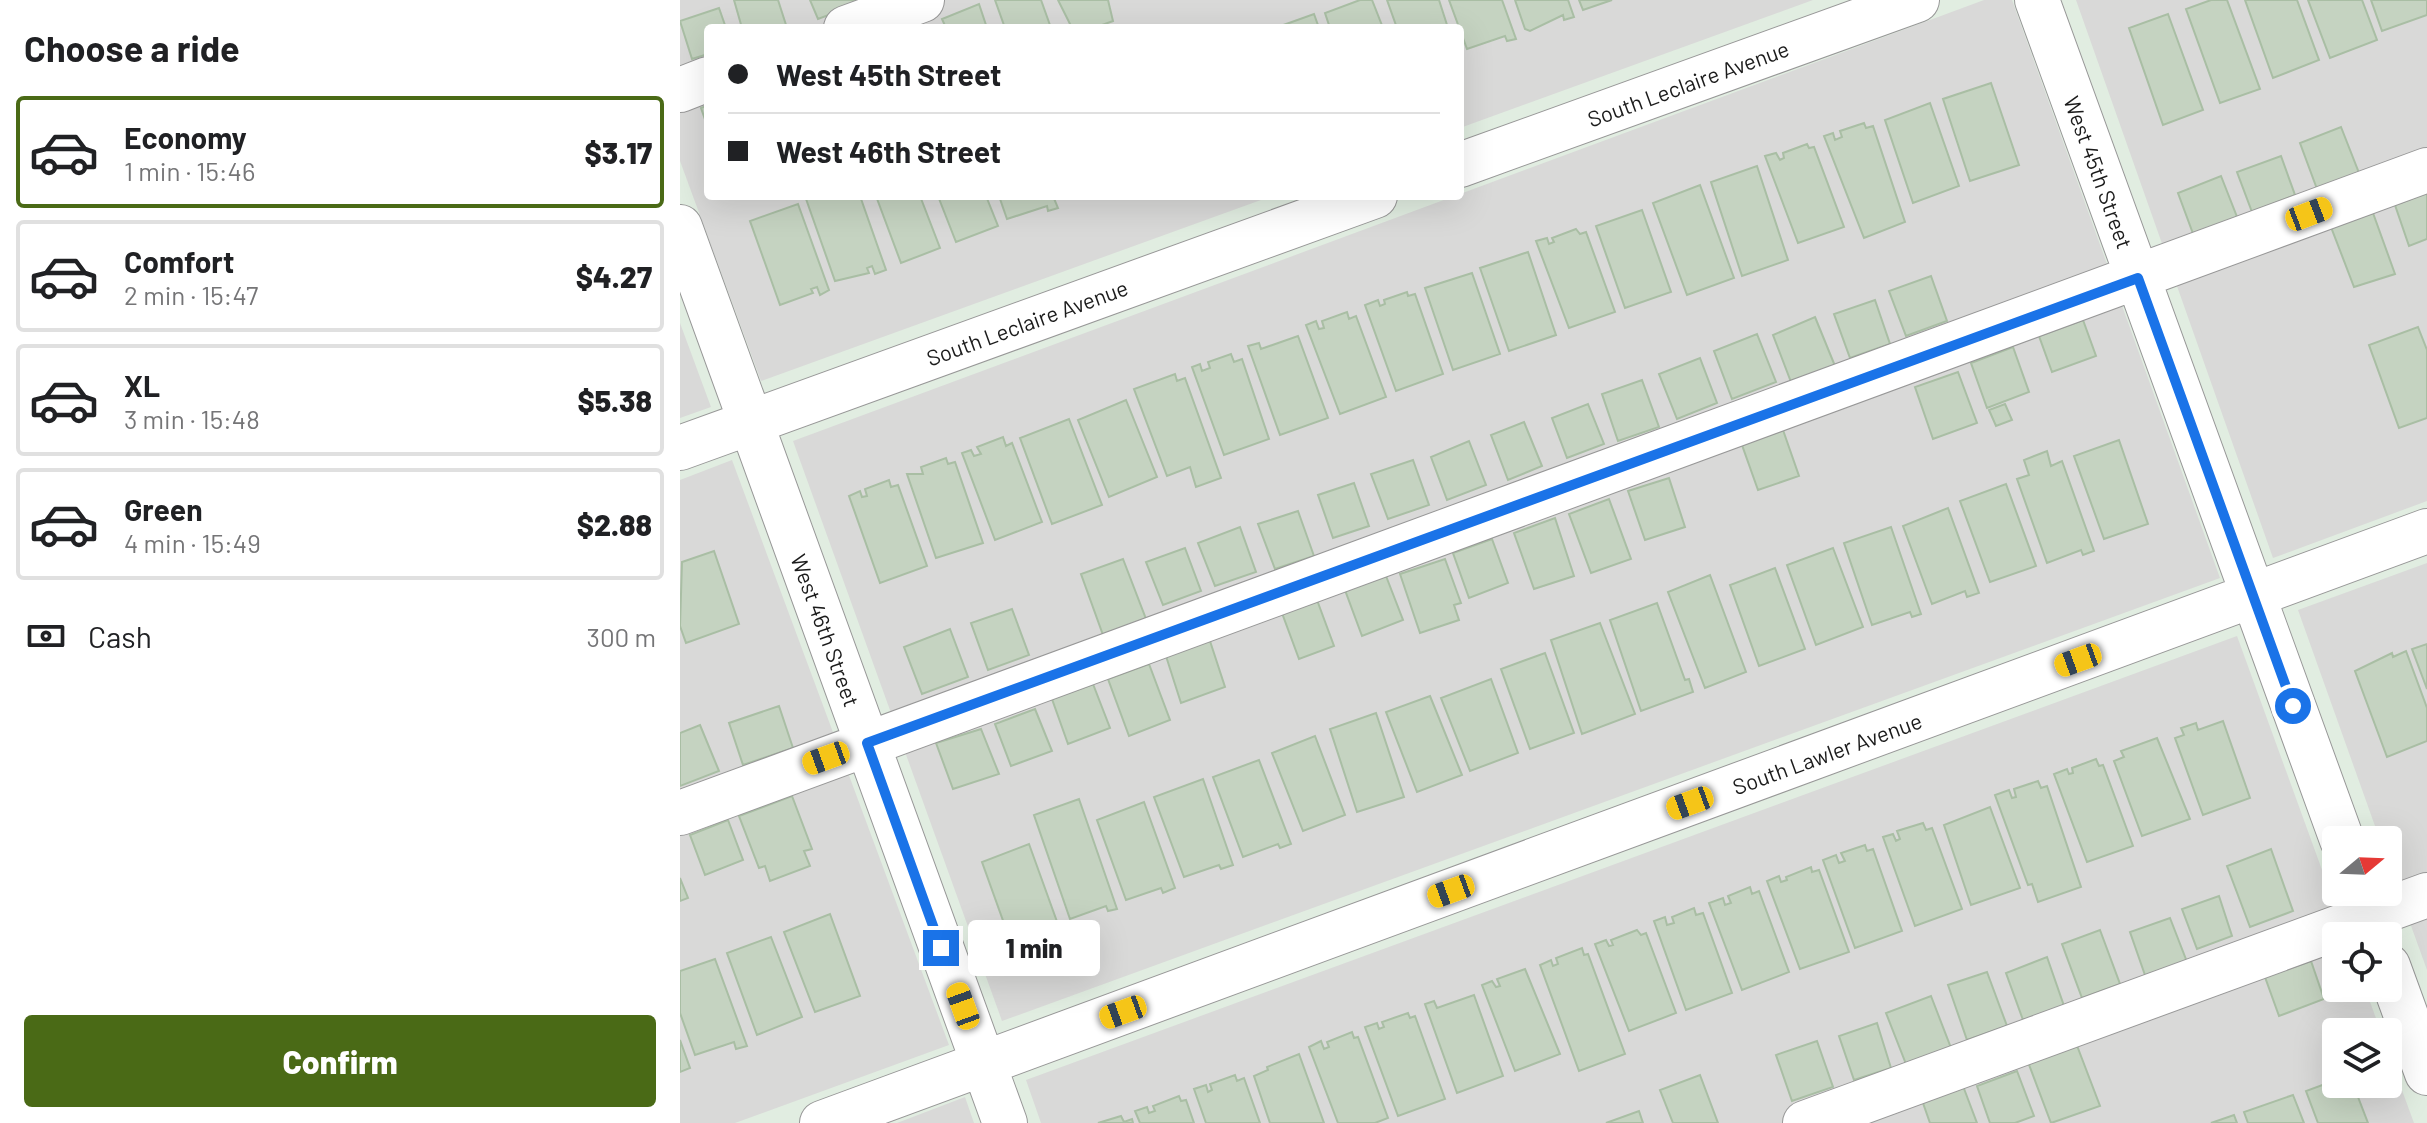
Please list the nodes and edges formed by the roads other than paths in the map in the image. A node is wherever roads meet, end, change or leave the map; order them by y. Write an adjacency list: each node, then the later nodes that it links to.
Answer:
1 (922, 0): 4 (street)
2 (1917, 0): 7 (street, South Leclaire Avenue)
3 (2037, 0): 11 (street, West 45th Street)
4 (857, 24)
5 (704, 81): 6 (street)
6 (680, 90)
7 (1464, 164)
8 (2427, 170): 11 (street)
9 (1364, 200): 12 (street, South Leclaire Avenue)
10 (680, 227): 12 (street, West 46th Street)
11 (2138, 278): 15 (street, West 45th Street); 16 (street)
12 (751, 421): 13 (street, South Leclaire Avenue); 16 (street, West 46th Street)
13 (680, 448)
14 (2427, 531): 15 (street, South Lawler Avenue)
15 (2253, 595): 18 (street, West 45th Street); 22 (street, South Lawler Avenue)
16 (867, 743): 17 (street); 22 (street, West 46th Street)
17 (680, 813)
18 (2337, 826)
19 (2427, 895): 20 (street)
20 (2370, 915): 26 (street)
21 (2401, 1002): 23 (street)
22 (984, 1063): 24 (street, South Lawler Avenue); 25 (street, West 46th Street)
23 (2427, 1073)
24 (822, 1123)
25 (1005, 1123)
26 (1805, 1123)

